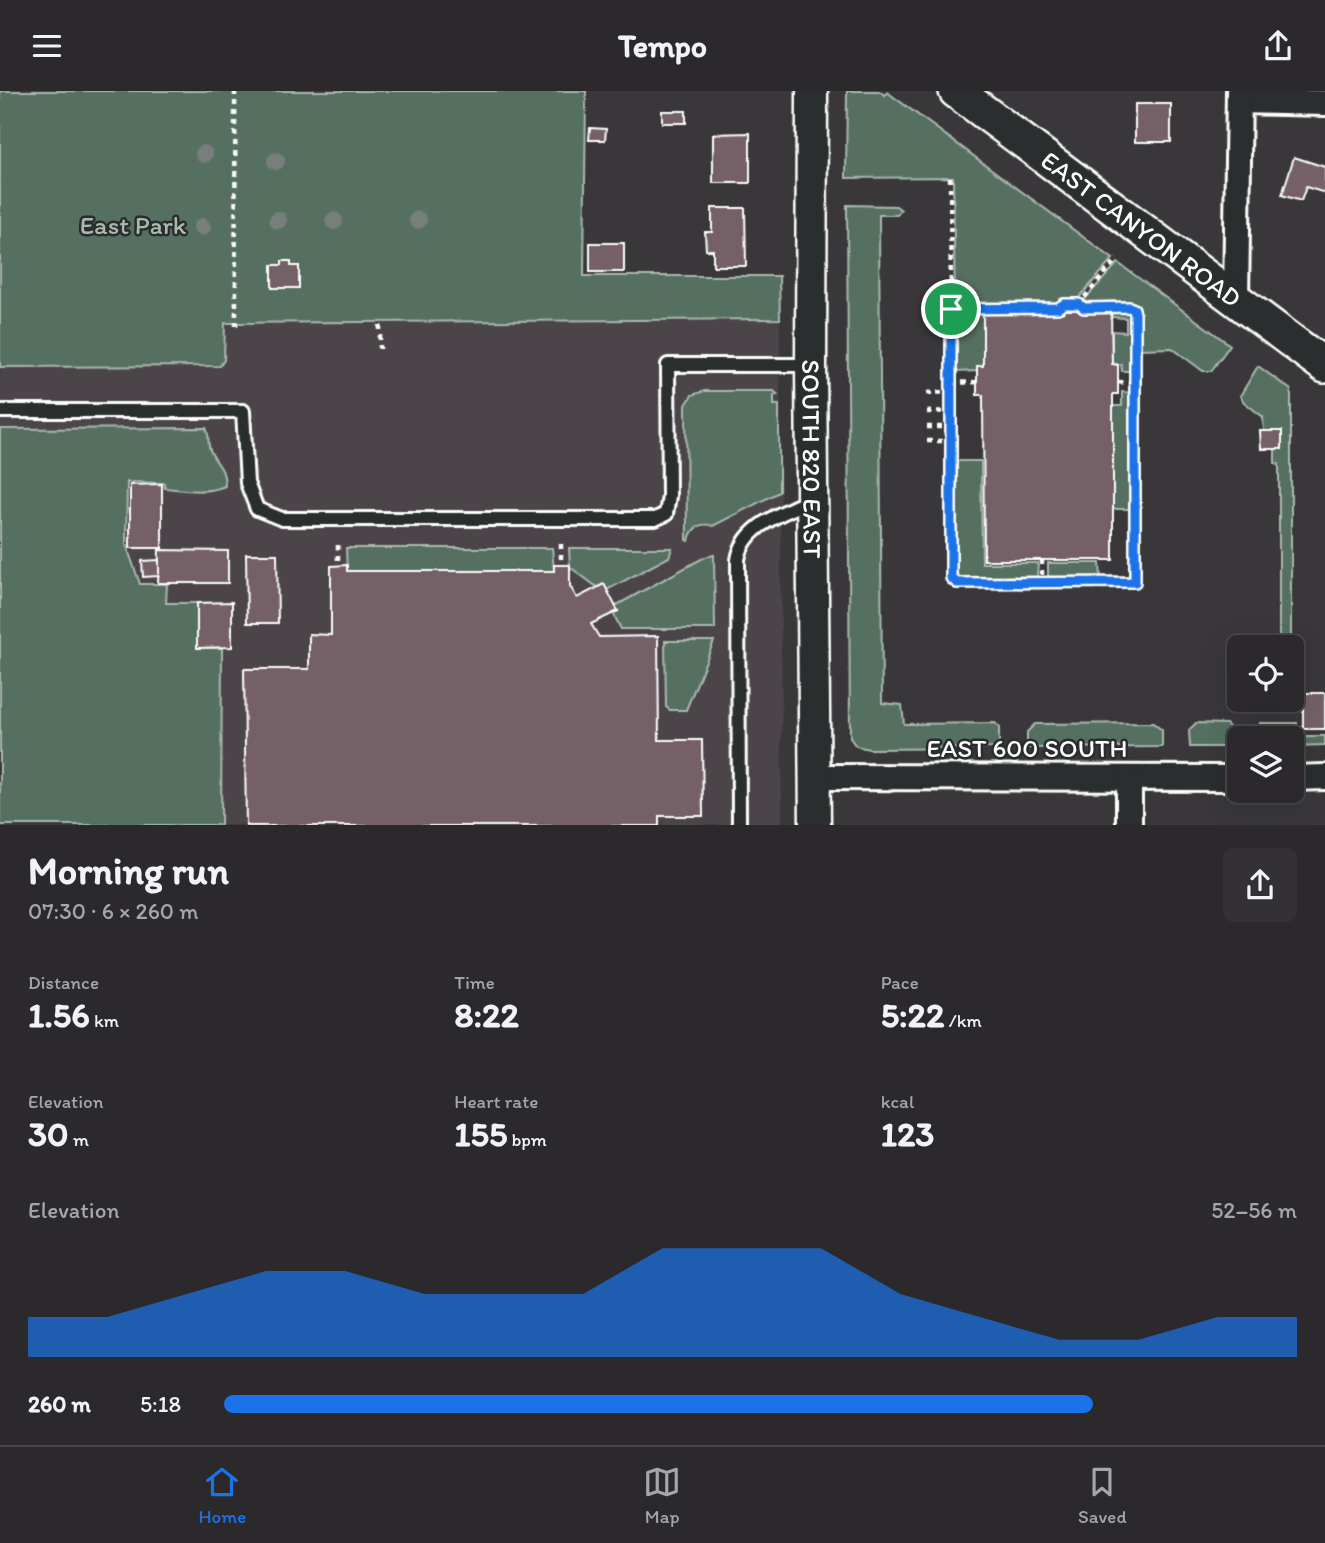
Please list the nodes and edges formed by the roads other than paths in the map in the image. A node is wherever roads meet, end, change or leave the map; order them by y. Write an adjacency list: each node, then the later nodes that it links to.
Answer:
1 (812, 91): 6 (street, SOUTH 820 EAST)
2 (956, 91): 5 (main road, EAST CANYON ROAD)
3 (1239, 96): 4 (street); 5 (street)
4 (1325, 103)
5 (1236, 300): 7 (main road, EAST CANYON ROAD)
6 (811, 365): 8 (lane); 9 (street, SOUTH 820 EAST)
7 (1325, 366)
8 (0, 411)
9 (813, 499): 10 (street, SOUTH 820 EAST); 15 (lane)
10 (814, 777): 12 (street, EAST 600 SOUTH); 16 (street, SOUTH 820 EAST)
11 (1325, 777): 14 (street)
12 (1129, 778): 13 (street, EAST 600 SOUTH); 17 (street)
13 (1227, 778)
14 (1304, 778)
15 (739, 825)
16 (815, 825)
17 (1129, 825)

